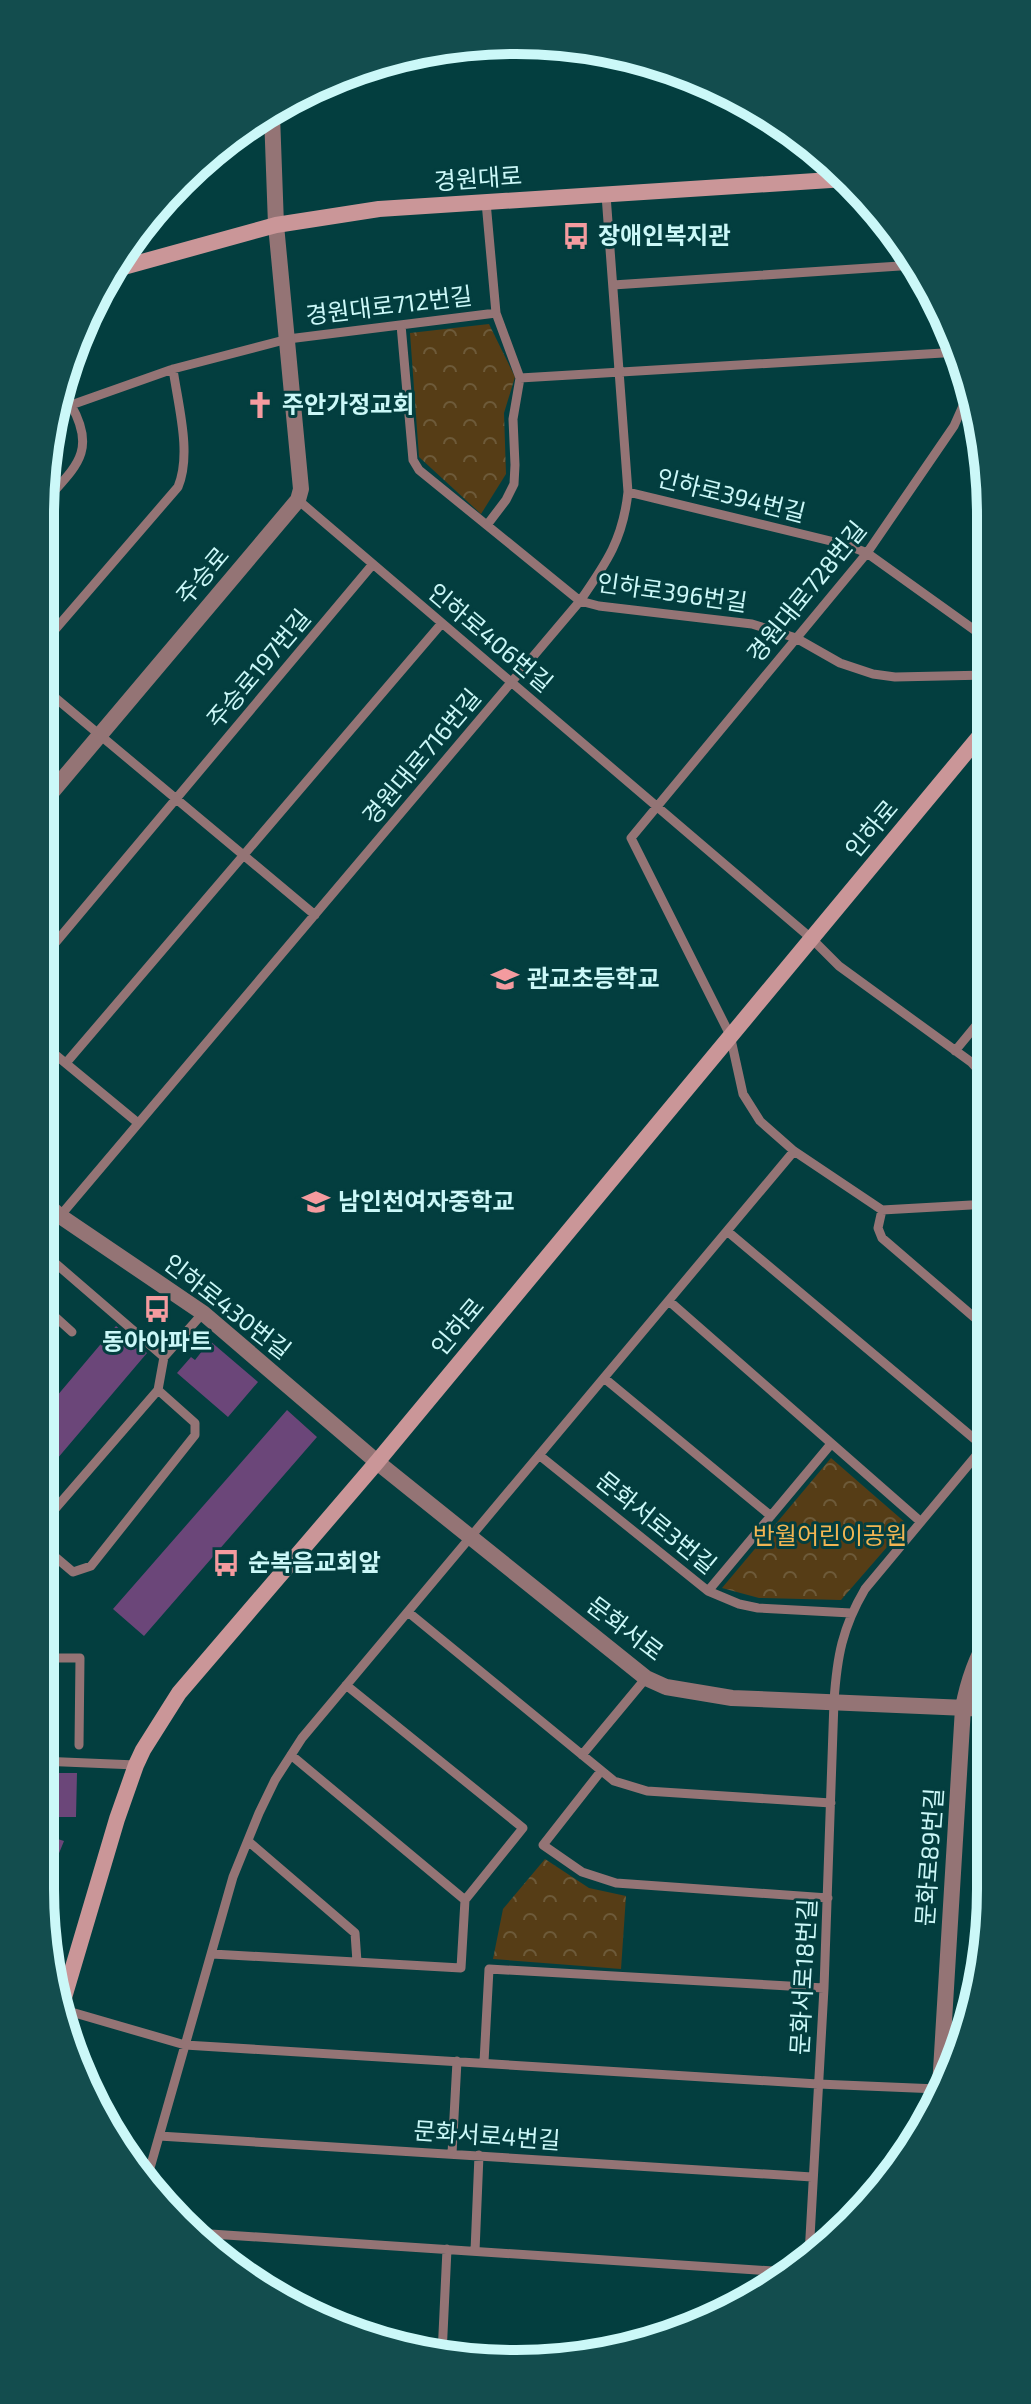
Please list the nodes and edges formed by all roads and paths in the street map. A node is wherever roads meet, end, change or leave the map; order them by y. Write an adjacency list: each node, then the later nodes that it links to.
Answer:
1 (272, 124): 5 (street)
2 (832, 180): 3 (main road, 경원대로)
3 (606, 195): 4 (main road, 경원대로); 8 (lane, 경원대로716번길)
4 (486, 202): 5 (main road, 경원대로); 9 (lane, 경원대로712번길)
5 (276, 225): 6 (main road, 경원대로); 11 (street)
6 (128, 266)
7 (903, 266): 8 (lane)
8 (613, 285): 14 (lane, 경원대로716번길)
9 (496, 313): 10 (lane, 경원대로712번길); 15 (lane, 경원대로712번길)
10 (401, 325): 11 (lane, 경원대로712번길); 22 (lane)
11 (288, 339): 13 (lane); 21 (street)
12 (947, 353): 14 (lane)
13 (173, 369): 16 (lane); 27 (lane)
14 (620, 372): 15 (lane); 20 (lane, 경원대로716번길)
15 (520, 378): 22 (lane, 경원대로712번길)
16 (71, 405): 18 (lane); 19 (lane)
17 (963, 405): 23 (lane, 경원대로728번길)
18 (68, 406)
19 (55, 490)
20 (628, 492): 23 (lane, 인하로394번길); 25 (lane, 경원대로716번길)
21 (298, 500): 24 (lane, 인하로406번길); 33 (street, 주승로)
22 (487, 525): 25 (lane)
23 (867, 553): 28 (lane, 인하로394번길); 29 (lane, 경원대로728번길)
24 (373, 564): 26 (lane, 인하로406번길); 36 (lane, 주승로197번길)
25 (580, 601): 29 (lane, 인하로396번길); 31 (lane, 경원대로716번길)
26 (442, 623): 31 (lane, 인하로406번길); 38 (lane)
27 (54, 631)
28 (977, 632)
29 (796, 638): 30 (lane, 인하로396번길); 37 (lane, 경원대로728번길)
30 (977, 675)
31 (512, 682): 37 (lane, 인하로406번길); 39 (lane, 경원대로716번길)
32 (54, 697): 33 (lane)
33 (99, 736): 35 (street, 주승로); 36 (lane)
34 (977, 739): 40 (main road, 인하로)
35 (54, 789)
36 (176, 800): 38 (lane); 41 (lane, 주승로197번길)
37 (657, 806): 40 (lane, 인하로406번길); 43 (lane)
38 (243, 855): 39 (lane); 46 (lane)
39 (315, 915): 48 (lane, 경원대로716번길)
40 (812, 939): 43 (main road, 인하로); 44 (lane, 인하로406번길)
41 (54, 944)
42 (977, 1024): 44 (lane)
43 (730, 1035): 49 (lane); 68 (main road, 인하로)
44 (955, 1051): 47 (lane, 인하로406번길)
45 (54, 1053): 46 (lane)
46 (66, 1063): 48 (lane)
47 (977, 1069)
48 (138, 1123): 53 (lane, 경원대로716번길)
49 (794, 1151): 51 (lane); 54 (lane)
50 (977, 1206): 51 (lane)
51 (882, 1210): 59 (lane)
52 (54, 1211): 53 (street, 인하로430번길)
53 (60, 1216): 57 (street, 인하로430번길)
54 (727, 1231): 56 (lane); 64 (lane)
55 (54, 1262): 61 (lane)
56 (669, 1301): 62 (lane); 65 (lane)
57 (203, 1313): 61 (lane); 68 (street, 인하로430번길)
58 (54, 1316): 60 (lane)
59 (977, 1320)
60 (72, 1332)
61 (164, 1357): 63 (lane)
62 (604, 1378): 66 (lane); 70 (lane)
63 (158, 1390): 69 (lane); 73 (lane)
64 (977, 1436)
65 (831, 1444): 70 (lane); 71 (lane)
66 (539, 1455): 72 (lane); 74 (lane, 문화서로3번길)
67 (977, 1458): 71 (lane, 문화서로18번길)
68 (377, 1462): 72 (street, 문화서로); 88 (main road, 인하로)
69 (54, 1510)
70 (771, 1516): 74 (lane)
71 (921, 1522): 76 (lane, 문화서로18번길)
72 (471, 1537): 75 (lane); 79 (street, 문화서로)
73 (54, 1556)
74 (708, 1591): 76 (lane, 문화서로3번길)
75 (408, 1612): 80 (lane); 86 (lane)
76 (851, 1613): 81 (lane, 문화서로18번길)
77 (977, 1657): 82 (street, 문화로89번길)
78 (54, 1658): 84 (lane)
79 (646, 1678): 81 (street, 문화서로); 86 (lane)
80 (346, 1685): 85 (lane); 93 (lane)
81 (834, 1701): 82 (street, 문화서로); 90 (lane, 문화서로18번길)
82 (963, 1708): 83 (street, 문화서로); 102 (street, 문화로89번길)
83 (977, 1709)
84 (79, 1745)
85 (291, 1755): 91 (lane); 93 (lane)
86 (582, 1755): 89 (lane)
87 (54, 1762): 88 (lane)
88 (136, 1765): 97 (main road, 인하로)
89 (601, 1771): 90 (lane); 92 (lane)
90 (831, 1803): 92 (lane, 문화서로18번길)
91 (248, 1841): 94 (lane); 95 (lane)
92 (828, 1898): 96 (lane, 문화서로18번길)
93 (465, 1900): 95 (lane)
94 (212, 1954): 95 (lane); 99 (lane)
95 (357, 1962)
96 (824, 1988): 101 (lane); 103 (lane, 문화서로18번길)
97 (66, 1991)
98 (71, 2013): 99 (lane)
99 (185, 2045): 100 (lane); 105 (lane)
100 (457, 2061): 101 (lane); 106 (lane)
101 (484, 2062): 103 (lane)
102 (940, 2069)
103 (818, 2084): 104 (lane); 109 (lane, 문화서로18번길)
104 (931, 2088)
105 (159, 2136): 106 (lane, 문화서로4번길); 108 (lane)
106 (452, 2154): 107 (lane, 문화서로4번길)
107 (479, 2155): 109 (lane, 문화서로4번길); 113 (lane)
108 (150, 2170)
109 (812, 2177): 111 (lane, 문화서로18번길)
110 (210, 2234): 112 (lane)
111 (809, 2244)
112 (447, 2249): 113 (lane); 115 (lane)
113 (475, 2251): 114 (lane)
114 (773, 2271)
115 (442, 2344)

